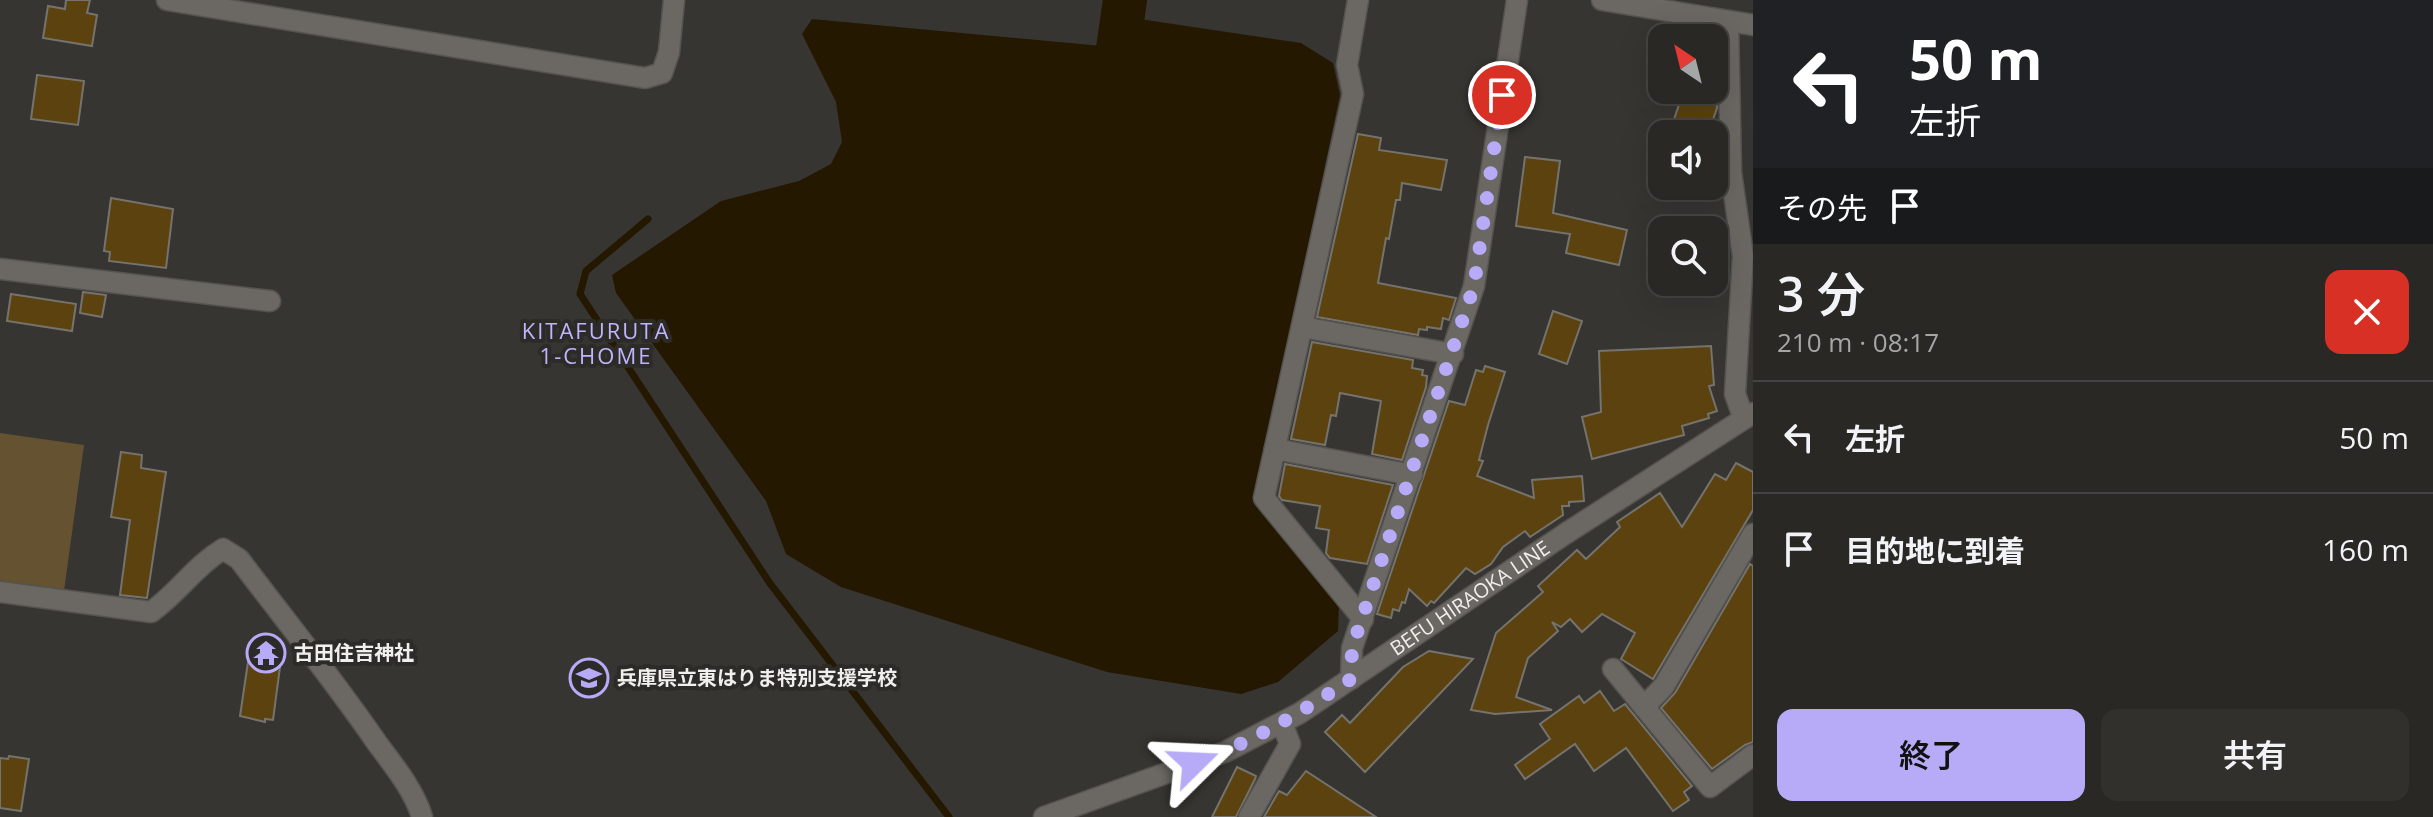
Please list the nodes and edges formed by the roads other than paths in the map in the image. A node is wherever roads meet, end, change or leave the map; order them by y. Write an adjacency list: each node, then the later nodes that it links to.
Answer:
1 (167, 0): 2 (street)
2 (674, 0)
3 (1358, 0): 10 (street)
4 (1517, 0): 11 (street)
5 (1602, 0): 6 (street)
6 (1728, 21): 7 (street); 12 (street)
7 (1753, 25)
8 (0, 269): 9 (street)
9 (270, 301)
10 (1302, 327): 11 (street); 13 (street)
11 (1453, 354): 14 (street)
12 (1748, 416): 19 (street, BEFU HIRAOKA LINE)
13 (1275, 449): 14 (street); 17 (street)
14 (1412, 475): 17 (street)
15 (1753, 534): 20 (street)
16 (0, 592): 23 (street)
17 (1363, 619): 19 (street)
18 (1613, 669): 20 (street)
19 (1351, 679): 21 (street, BEFU HIRAOKA LINE)
20 (1644, 707): 22 (street)
21 (1282, 723): 24 (street, BEFU HIRAOKA LINE); 25 (street)
22 (1753, 755)
23 (422, 817)
24 (1044, 817)
25 (1249, 817)

